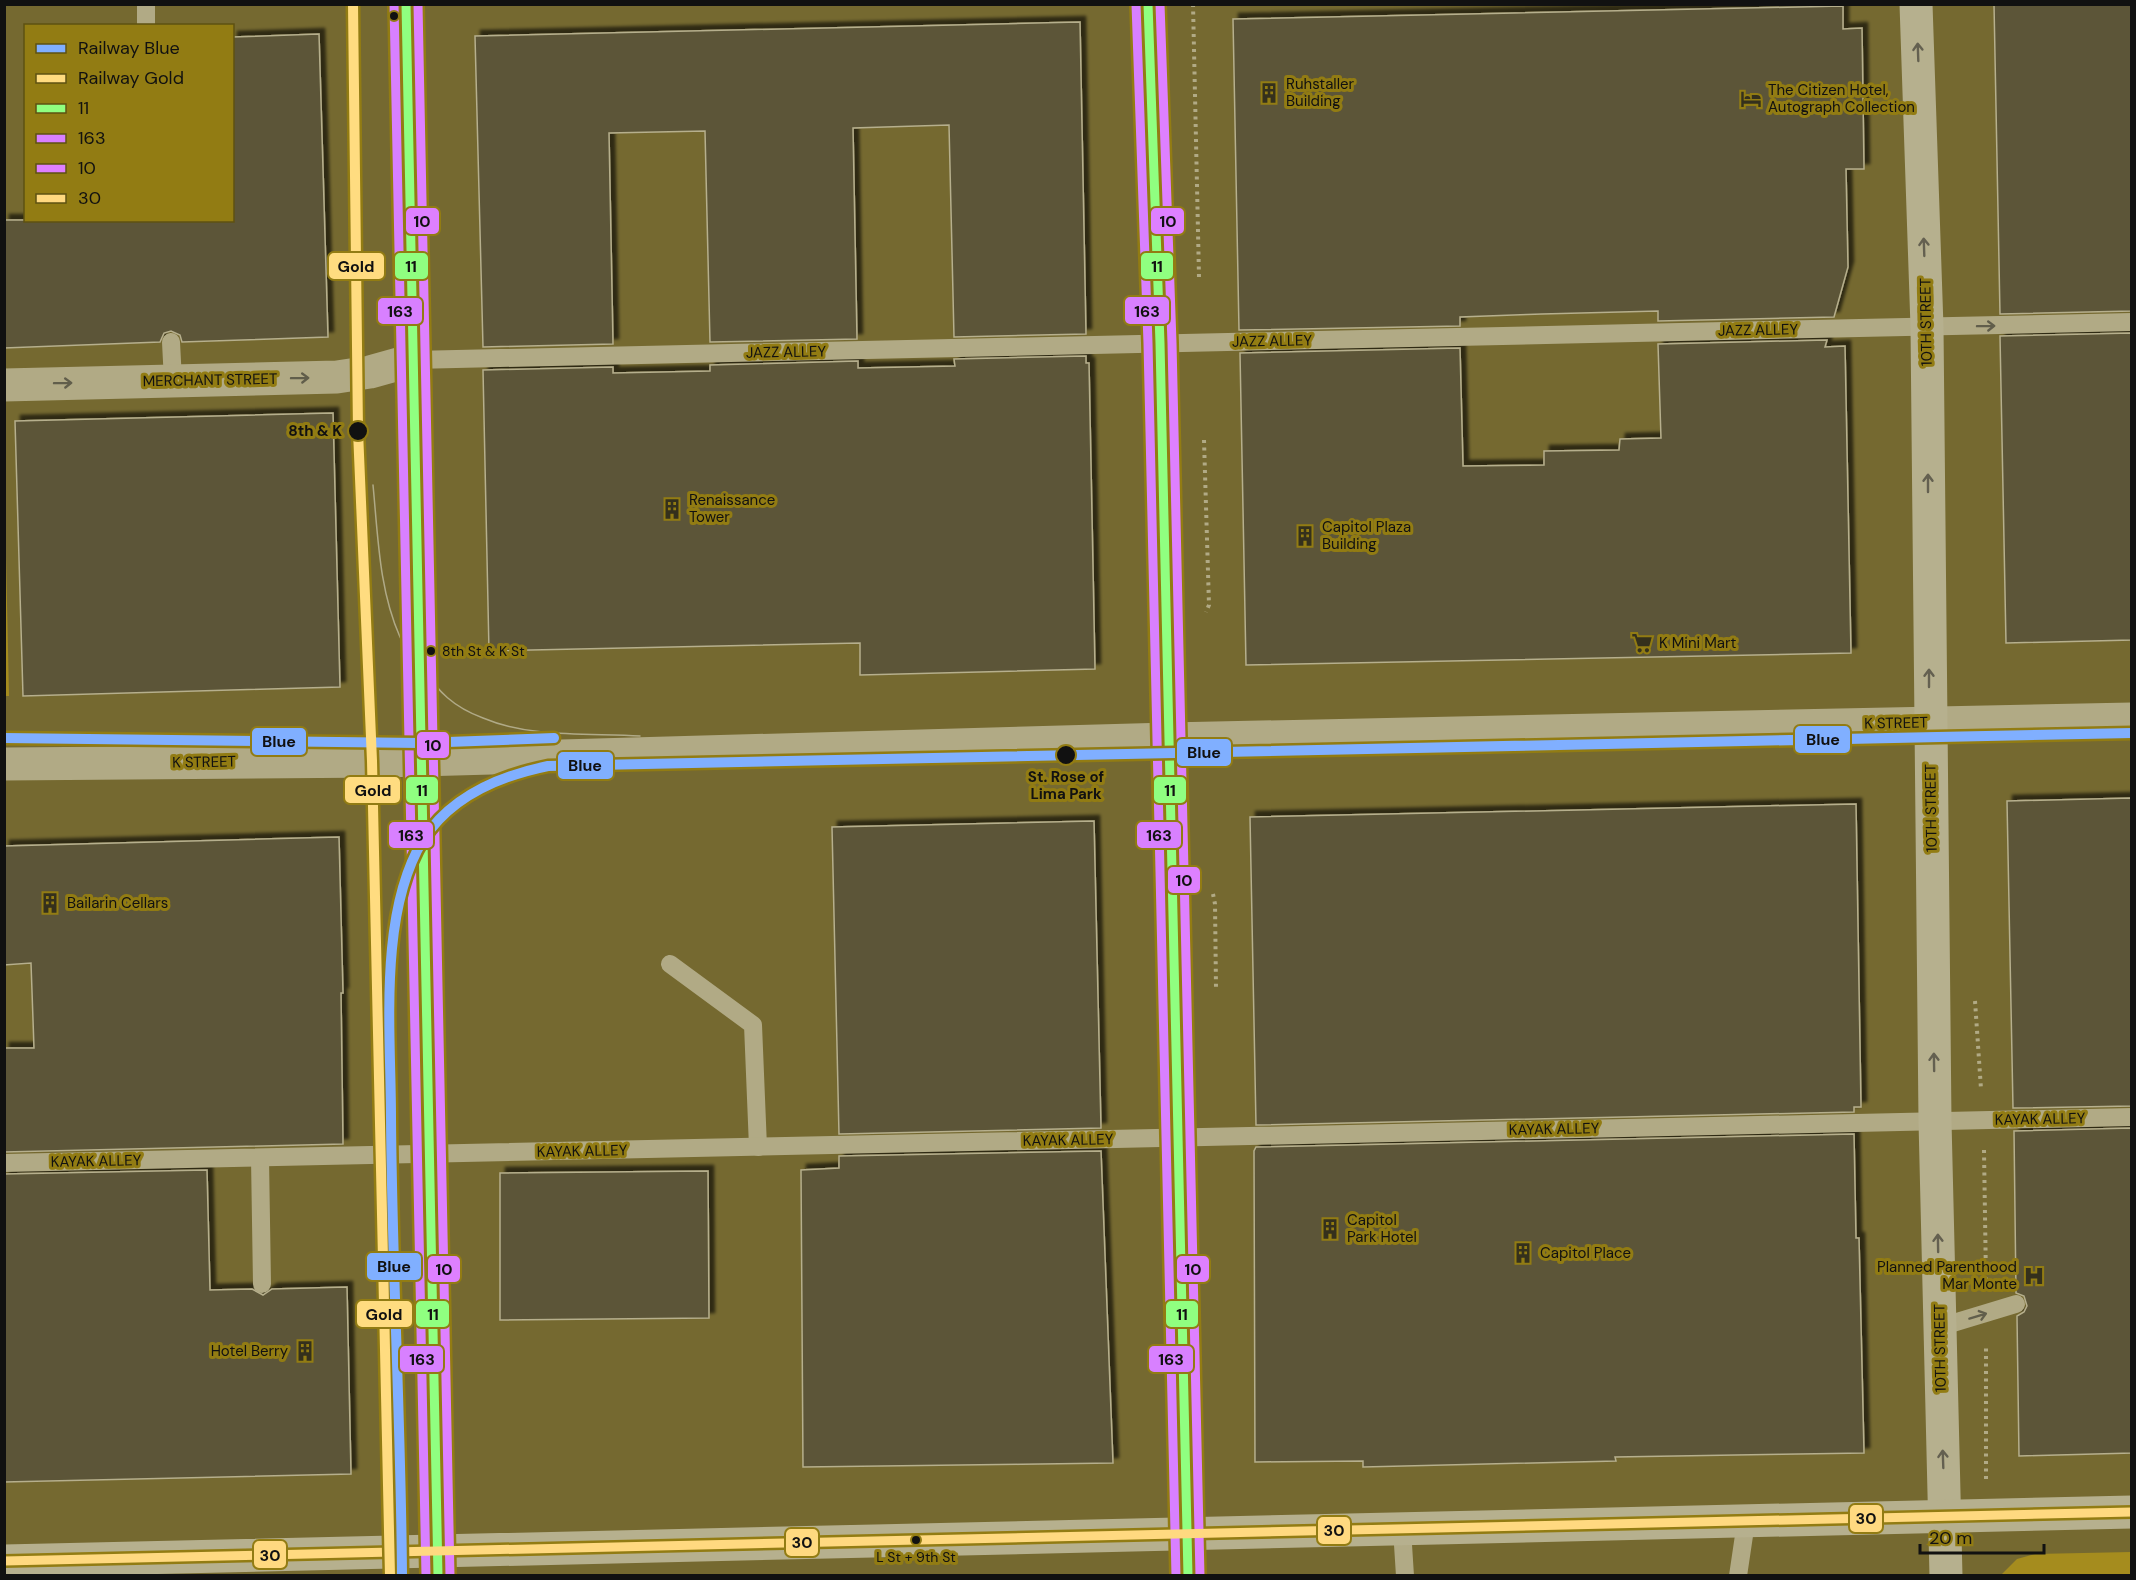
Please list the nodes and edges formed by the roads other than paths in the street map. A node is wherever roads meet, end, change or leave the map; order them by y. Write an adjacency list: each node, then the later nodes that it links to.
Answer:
1 (146, 4): 5 (lane)
2 (406, 4): 10 (street)
3 (1148, 4): 9 (street)
4 (1916, 4): 7 (street, 10TH STREET, one-way to 4)
5 (146, 24)
6 (2132, 322): 7 (lane, JAZZ ALLEY, one-way to 6)
7 (1927, 327): 9 (lane, JAZZ ALLEY); 14 (street, 10TH STREET, one-way to 7)
8 (171, 342): 11 (lane)
9 (1160, 344): 10 (lane, JAZZ ALLEY); 15 (street)
10 (413, 360): 11 (street, MERCHANT STREET, one-way to 10); 16 (street)
11 (173, 381): 12 (street, MERCHANT STREET, one-way to 11)
12 (4, 385)
13 (2132, 719): 14 (street, K STREET)
14 (1930, 722): 15 (street, K STREET); 20 (street, 10TH STREET, one-way to 14)
15 (1169, 739): 16 (street, K STREET); 21 (street)
16 (421, 759): 17 (street, K STREET); 23 (street)
17 (4, 764)
18 (670, 964): 22 (lane)
19 (2132, 1117): 20 (lane, KAYAK ALLEY)
20 (1935, 1121): 21 (lane, KAYAK ALLEY); 28 (street, 10TH STREET, one-way to 20)
21 (1177, 1138): 22 (lane, KAYAK ALLEY); 33 (street)
22 (758, 1147): 23 (lane, KAYAK ALLEY)
23 (428, 1154): 24 (lane, KAYAK ALLEY); 35 (street)
24 (260, 1158): 25 (lane, KAYAK ALLEY); 26 (lane)
25 (4, 1163)
26 (262, 1284)
27 (2016, 1304): 28 (lane, one-way to 27)
28 (1940, 1327): 30 (street, 10TH STREET, one-way to 28)
29 (2132, 1512): 30 (street)
30 (1946, 1517): 31 (street); 39 (street, 10TH STREET)
31 (1746, 1521): 32 (street); 38 (lane)
32 (1402, 1529): 33 (street); 37 (lane)
33 (1187, 1534): 35 (street); 36 (street)
34 (4, 1561): 35 (street)
35 (438, 1563)
36 (1188, 1575)
37 (1405, 1575)
38 (1738, 1575)
39 (1946, 1575)

